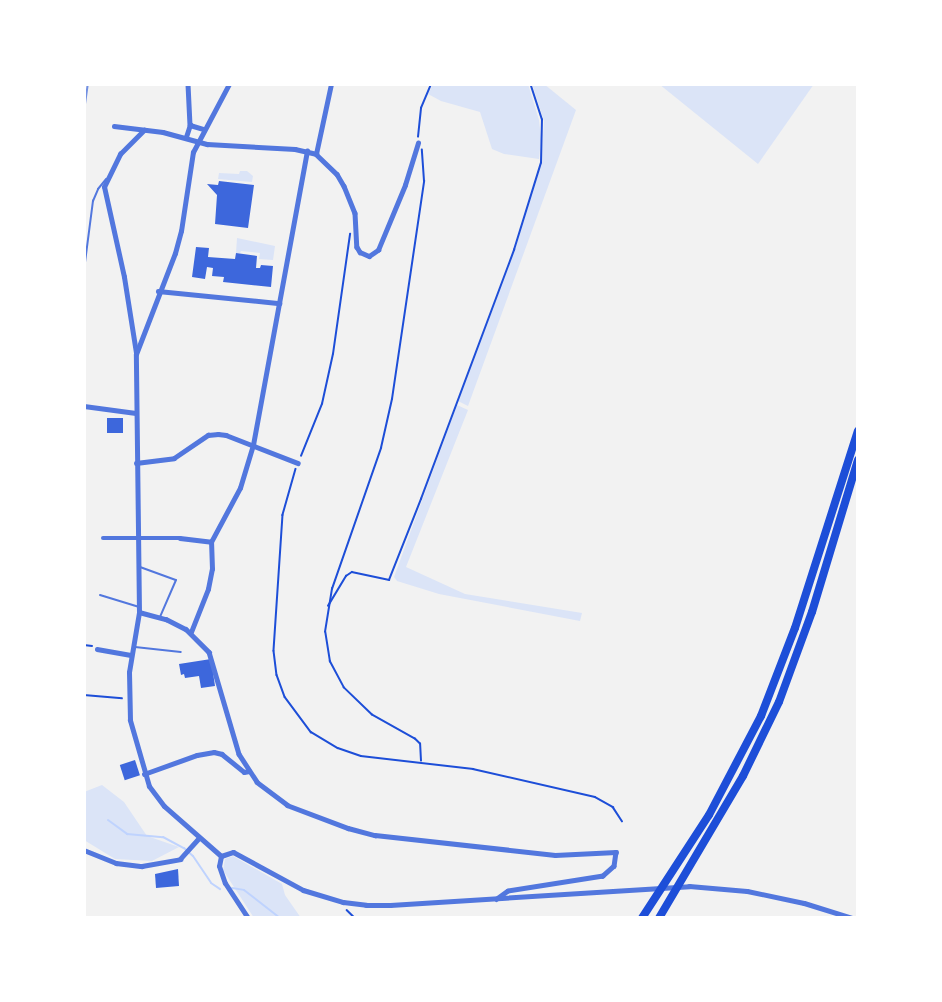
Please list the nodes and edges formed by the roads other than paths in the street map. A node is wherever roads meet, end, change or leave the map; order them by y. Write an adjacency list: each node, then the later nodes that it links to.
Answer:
1 (188, 84): 4 (street)
2 (229, 84): 6 (street)
3 (331, 84): 12 (street)
4 (190, 125): 6 (street); 8 (street)
5 (114, 126): 7 (street)
6 (203, 129): 9 (street)
7 (144, 130): 8 (street); 13 (street)
8 (186, 137): 9 (street)
9 (197, 141): 11 (street); 15 (street)
10 (418, 143): 12 (street)
11 (307, 151): 12 (street); 16 (street)
12 (316, 154)
13 (106, 179): 14 (lane); 17 (street)
14 (84, 270)
15 (158, 291): 16 (street); 17 (street)
16 (279, 303): 21 (street)
17 (136, 354): 19 (street)
18 (84, 406): 19 (street)
19 (136, 413): 23 (street)
20 (858, 431): 44 (highway)
21 (253, 445): 23 (street); 24 (street); 27 (street)
22 (858, 460): 45 (highway)
23 (136, 463): 26 (street)
24 (297, 463)
25 (103, 538): 26 (street)
26 (137, 540): 27 (street); 28 (street)
27 (211, 542): 32 (street)
28 (138, 566): 30 (street); 31 (lane)
29 (100, 595): 30 (lane)
30 (139, 609): 31 (street); 33 (street)
31 (160, 618): 32 (street)
32 (191, 632): 37 (street)
33 (132, 647): 35 (lane); 36 (street)
34 (97, 649): 36 (street)
35 (181, 652)
36 (130, 655): 38 (street)
37 (249, 771): 38 (street); 42 (street)
38 (144, 774): 39 (street)
39 (199, 838): 40 (street); 41 (street)
40 (84, 850)
41 (220, 856): 42 (street); 43 (street)
42 (497, 899): 46 (street)
43 (248, 918)
44 (642, 918)
45 (659, 918)
46 (852, 918)

